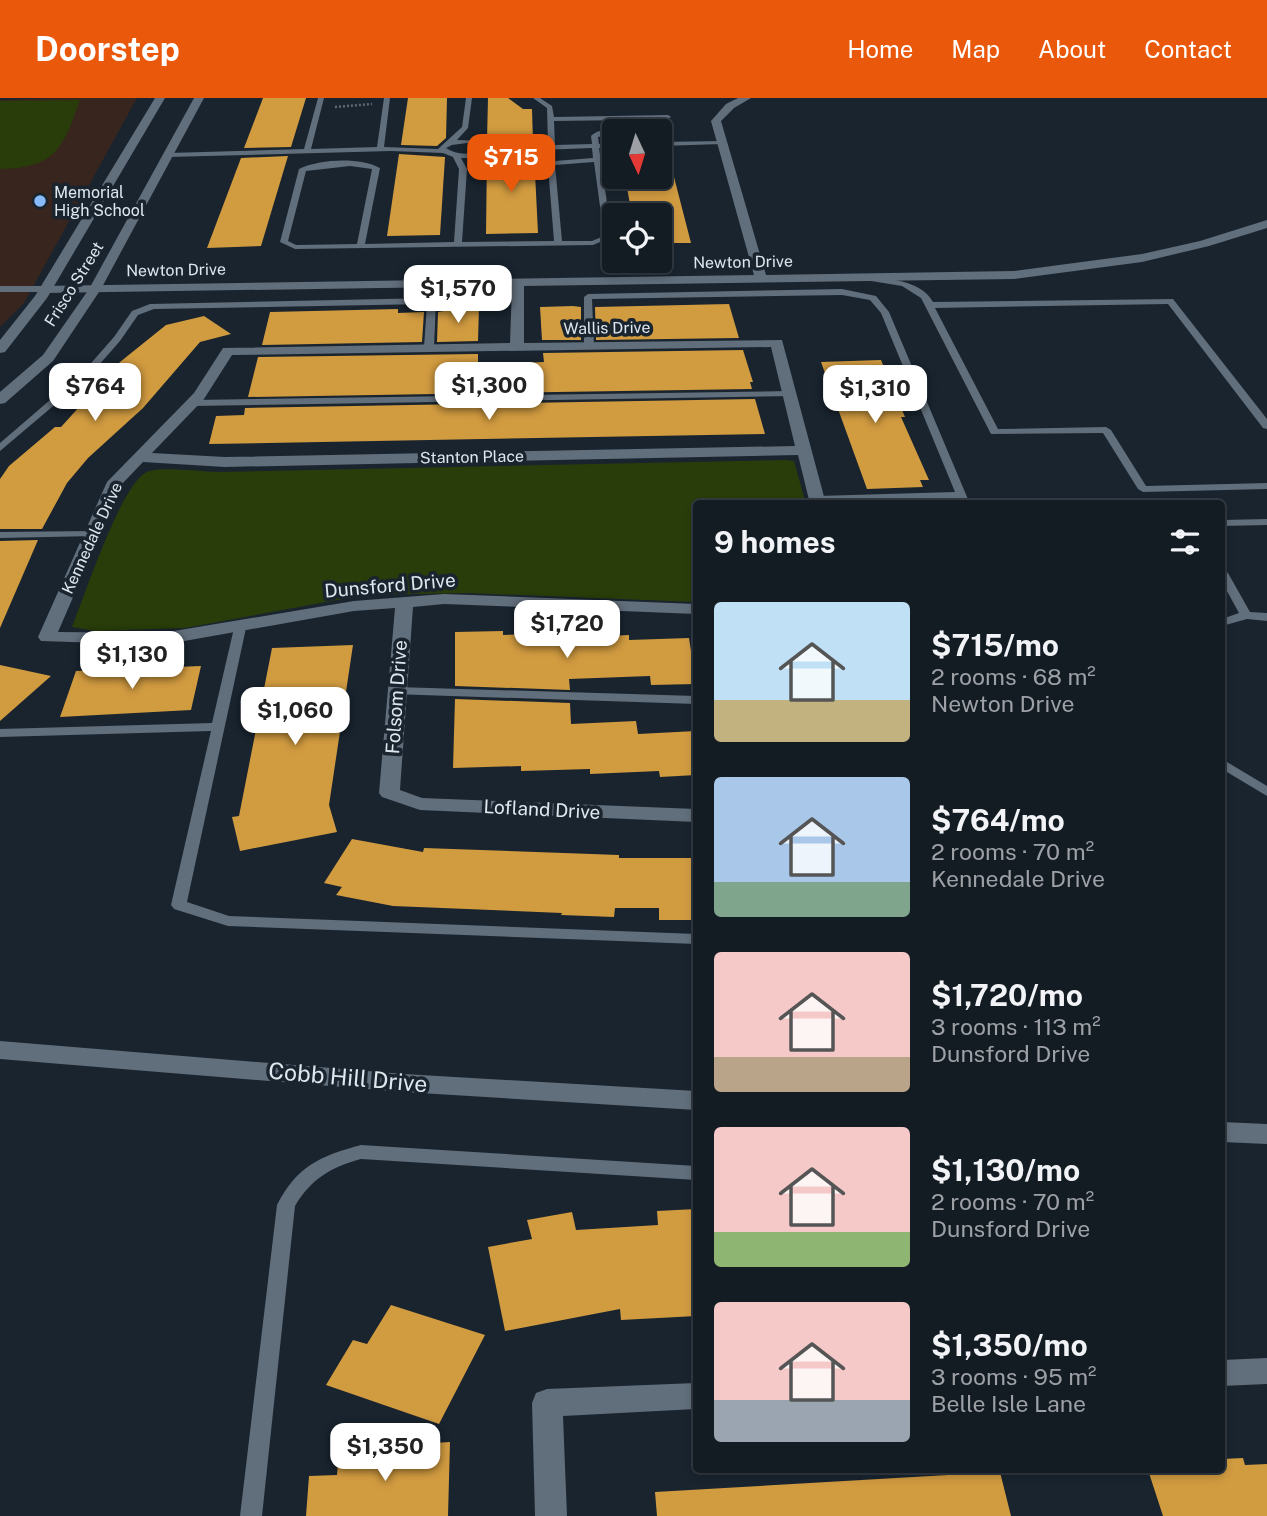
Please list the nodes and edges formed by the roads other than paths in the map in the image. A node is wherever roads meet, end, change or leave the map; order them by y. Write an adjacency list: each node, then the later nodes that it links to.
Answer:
1 (160, 98): 28 (street, Frisco Street)
2 (199, 98): 25 (street, Frisco Street)
3 (321, 98): 22 (lane)
4 (469, 98): 11 (lane)
5 (536, 98): 10 (lane)
6 (746, 98): 13 (street)
7 (387, 101): 19 (lane)
8 (667, 117): 9 (lane)
9 (633, 118): 10 (lane)
10 (551, 119): 20 (lane)
11 (466, 128): 15 (lane); 18 (lane)
12 (602, 133): 16 (lane)
13 (722, 142): 14 (lane); 38 (street)
14 (672, 144)
15 (483, 145): 18 (lane); 20 (lane); 27 (lane)
16 (595, 145): 17 (lane); 20 (lane); 29 (lane)
17 (602, 145)
18 (446, 146): 19 (lane); 26 (lane)
19 (380, 149): 21 (lane)
20 (551, 150): 30 (lane)
21 (345, 151): 22 (lane); 31 (lane)
22 (307, 152): 25 (lane)
23 (141, 155): 28 (street)
24 (155, 155): 25 (street)
25 (168, 155): 42 (street, Frisco Street)
26 (456, 155): 27 (lane); 32 (lane)
27 (476, 155): 32 (lane)
28 (127, 156): 41 (street, Frisco Street)
29 (597, 160): 30 (lane); 34 (lane)
30 (551, 163): 34 (lane)
31 (343, 165): 36 (lane); 36 (lane)
32 (463, 169): 35 (lane)
33 (1267, 224): 37 (street, Newton Drive)
34 (558, 244): 35 (lane)
35 (458, 245): 36 (lane)
36 (361, 246)
37 (863, 277): 38 (street, Newton Drive); 43 (lane)
38 (761, 279): 39 (street, Newton Drive)
39 (518, 282): 42 (street, Newton Drive); 46 (street)
40 (0, 289): 41 (lane)
41 (46, 289): 42 (street, Newton Drive); 47 (street, Frisco Street)
42 (95, 289): 50 (street, Frisco Street)
43 (930, 305): 52 (lane); 56 (lane)
44 (589, 346): 46 (street, Wallis Drive); 49 (street, Wallis Drive); 57 (lane)
45 (429, 347): 46 (street, Wallis Drive); 48 (street, Wallis Drive); 53 (lane)
46 (517, 347)
47 (0, 349)
48 (228, 351): 51 (street, Kennedale Drive)
49 (790, 394): 51 (lane); 54 (street)
50 (0, 400)
51 (192, 403): 55 (street, Kennedale Drive)
52 (1267, 426)
53 (0, 448)
54 (804, 450): 55 (street, Stanton Place); 58 (street)
55 (139, 457): 62 (street, Kennedale Drive)
56 (1267, 486)
57 (963, 499): 59 (lane)
58 (817, 500)
59 (915, 500)
60 (1267, 522): 61 (lane)
61 (1225, 523)
62 (92, 534): 63 (lane); 71 (street, Kennedale Drive)
63 (0, 536)
64 (1225, 578): 67 (lane)
65 (404, 602): 66 (street, Dunsford Drive); 70 (street, Dunsford Drive); 72 (street, Folsom Drive)
66 (693, 609)
67 (1246, 615): 68 (lane); 69 (lane)
68 (1267, 617)
69 (1225, 622)
70 (240, 628): 71 (street, Dunsford Drive); 74 (lane)
71 (47, 637)
72 (397, 691): 73 (lane); 78 (street, Folsom Drive)
73 (693, 700)
74 (218, 727): 75 (lane); 80 (lane)
75 (0, 733)
76 (1225, 765): 77 (lane)
77 (1267, 792)
78 (389, 793): 79 (street, Lofland Drive)
79 (693, 816)
80 (693, 939)
81 (0, 1050): 82 (street, Cobb Hill Drive)
82 (693, 1101)
83 (1225, 1132): 84 (street)
84 (1267, 1134)
85 (693, 1173): 89 (lane)
86 (1267, 1371): 87 (street)
87 (1225, 1373)
88 (693, 1396): 90 (street)
89 (251, 1516)
90 (551, 1516)

